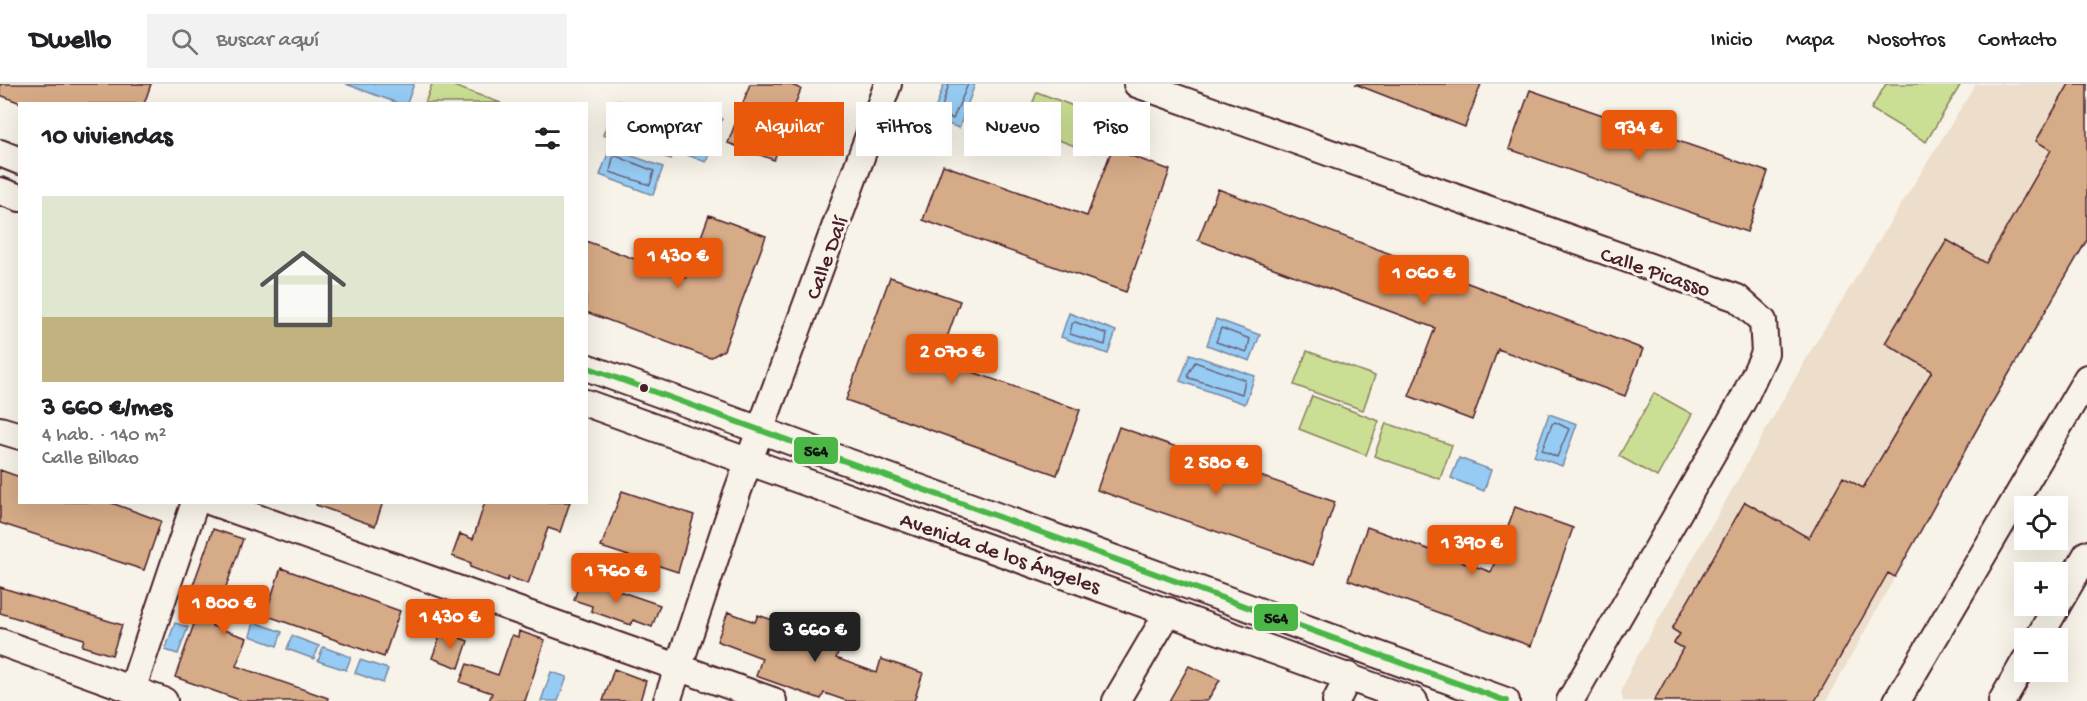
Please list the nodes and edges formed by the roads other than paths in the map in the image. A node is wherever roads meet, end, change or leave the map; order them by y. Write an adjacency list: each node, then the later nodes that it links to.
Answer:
1 (888, 84): 11 (street, Calle Dalí)
2 (1137, 84): 31 (street, Calle Picasso)
3 (0, 153): 4 (street)
4 (18, 159)
5 (0, 191): 6 (street)
6 (18, 197)
7 (588, 368): 11 (street, Avenida de los Ángeles)
8 (2087, 378): 32 (street)
9 (588, 404): 13 (street, Avenida de los Ángeles)
10 (0, 430): 12 (street)
11 (761, 430): 13 (street, Calle Dalí); 30 (street, Avenida de los Ángeles)
12 (18, 435)
13 (749, 462): 18 (street, Avenida de los Ángeles); 20 (street, Calle Dalí)
14 (194, 504): 23 (street)
15 (218, 504): 20 (street)
16 (2087, 554): 17 (street)
17 (2068, 586)
18 (1169, 611): 21 (street, Avenida de los Ángeles); 27 (street)
19 (0, 642): 23 (street)
20 (678, 668): 25 (street, Calle Dalí); 26 (street)
21 (1349, 676): 28 (street); 29 (street, Avenida de los Ángeles)
22 (2014, 680): 33 (street)
23 (132, 690): 24 (street)
24 (164, 701)
25 (667, 701)
26 (773, 701)
27 (1116, 701)
28 (1336, 701)
29 (1414, 701)
30 (1506, 701)
31 (1570, 701)
32 (1898, 701)
33 (2002, 701)

